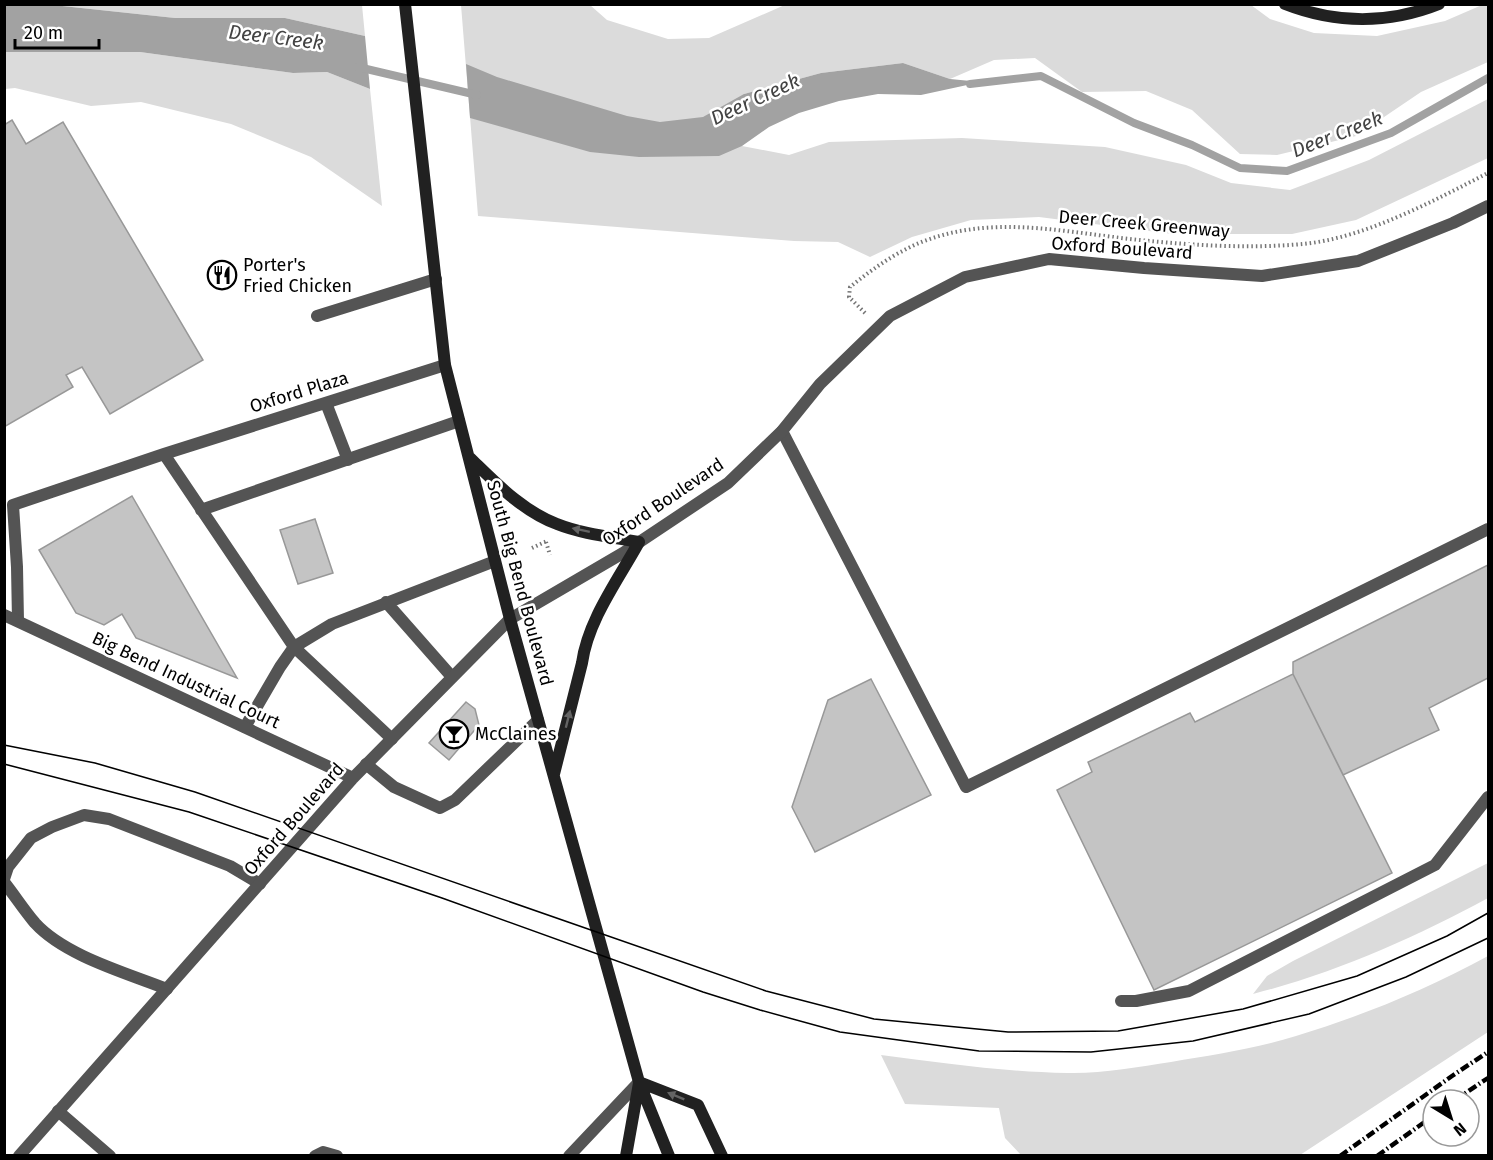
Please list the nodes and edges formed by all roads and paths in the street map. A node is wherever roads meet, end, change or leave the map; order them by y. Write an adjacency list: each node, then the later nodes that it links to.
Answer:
1 (405, 4): 6 (main road, South Big Bend Boulevard)
2 (1285, 4): 3 (main road)
3 (1439, 4)
4 (1488, 173): 8 (path, Deer Creek Greenway)
5 (1488, 206): 8 (street, Oxford Boulevard)
6 (435, 279): 7 (street); 9 (main road, South Big Bend Boulevard)
7 (317, 316)
8 (879, 328): 12 (street, Oxford Boulevard)
9 (445, 365): 10 (street, Oxford Plaza); 11 (main road, South Big Bend Boulevard)
10 (326, 403): 13 (street, Oxford Plaza); 15 (street)
11 (459, 421): 14 (main road, South Big Bend Boulevard); 15 (street)
12 (782, 432): 18 (street); 20 (street, Oxford Boulevard)
13 (164, 454): 16 (street, Oxford Plaza); 17 (street)
14 (468, 456): 20 (main road, one-way to 14); 24 (main road, South Big Bend Boulevard)
15 (348, 460): 17 (street)
16 (9, 501): 28 (street)
17 (201, 510): 29 (street)
18 (1488, 529)
19 (551, 538): 21 (path)
20 (639, 542): 27 (street, Oxford Boulevard); 35 (main road, one-way to 20)
21 (546, 543): 22 (path); 23 (path)
22 (532, 548)
23 (550, 555)
24 (495, 561): 25 (street); 27 (main road, South Big Bend Boulevard)
25 (386, 602): 29 (street); 30 (street)
26 (4, 615): 28 (street, Big Bend Industrial Court)
27 (510, 619): 30 (street, Oxford Boulevard); 31 (main road, South Big Bend Boulevard)
28 (18, 621): 32 (street, Big Bend Industrial Court)
29 (294, 647): 32 (street); 33 (street)
30 (452, 677): 33 (street, Oxford Boulevard)
31 (538, 720): 34 (street); 35 (main road, South Big Bend Boulevard)
32 (245, 727): 36 (street, Big Bend Industrial Court)
33 (392, 739): 34 (street, Oxford Boulevard)
34 (366, 764): 36 (street, Oxford Boulevard)
35 (554, 776): 42 (main road, South Big Bend Boulevard)
36 (353, 778): 39 (street, Oxford Boulevard)
37 (1488, 797): 41 (street)
38 (4, 880): 39 (street); 40 (street)
39 (260, 884): 40 (street, Oxford Boulevard)
40 (167, 989): 43 (street, Oxford Boulevard)
41 (1121, 1001)
42 (639, 1082): 48 (street); 49 (main road); 50 (main road, South Big Bend Boulevard); 51 (main road, one-way to 42)
43 (58, 1111): 44 (street, Oxford Boulevard); 45 (street)
44 (19, 1155)
45 (110, 1155)
46 (315, 1155): 47 (street)
47 (337, 1155)
48 (569, 1155)
49 (626, 1155)
50 (669, 1155)
51 (722, 1155)

